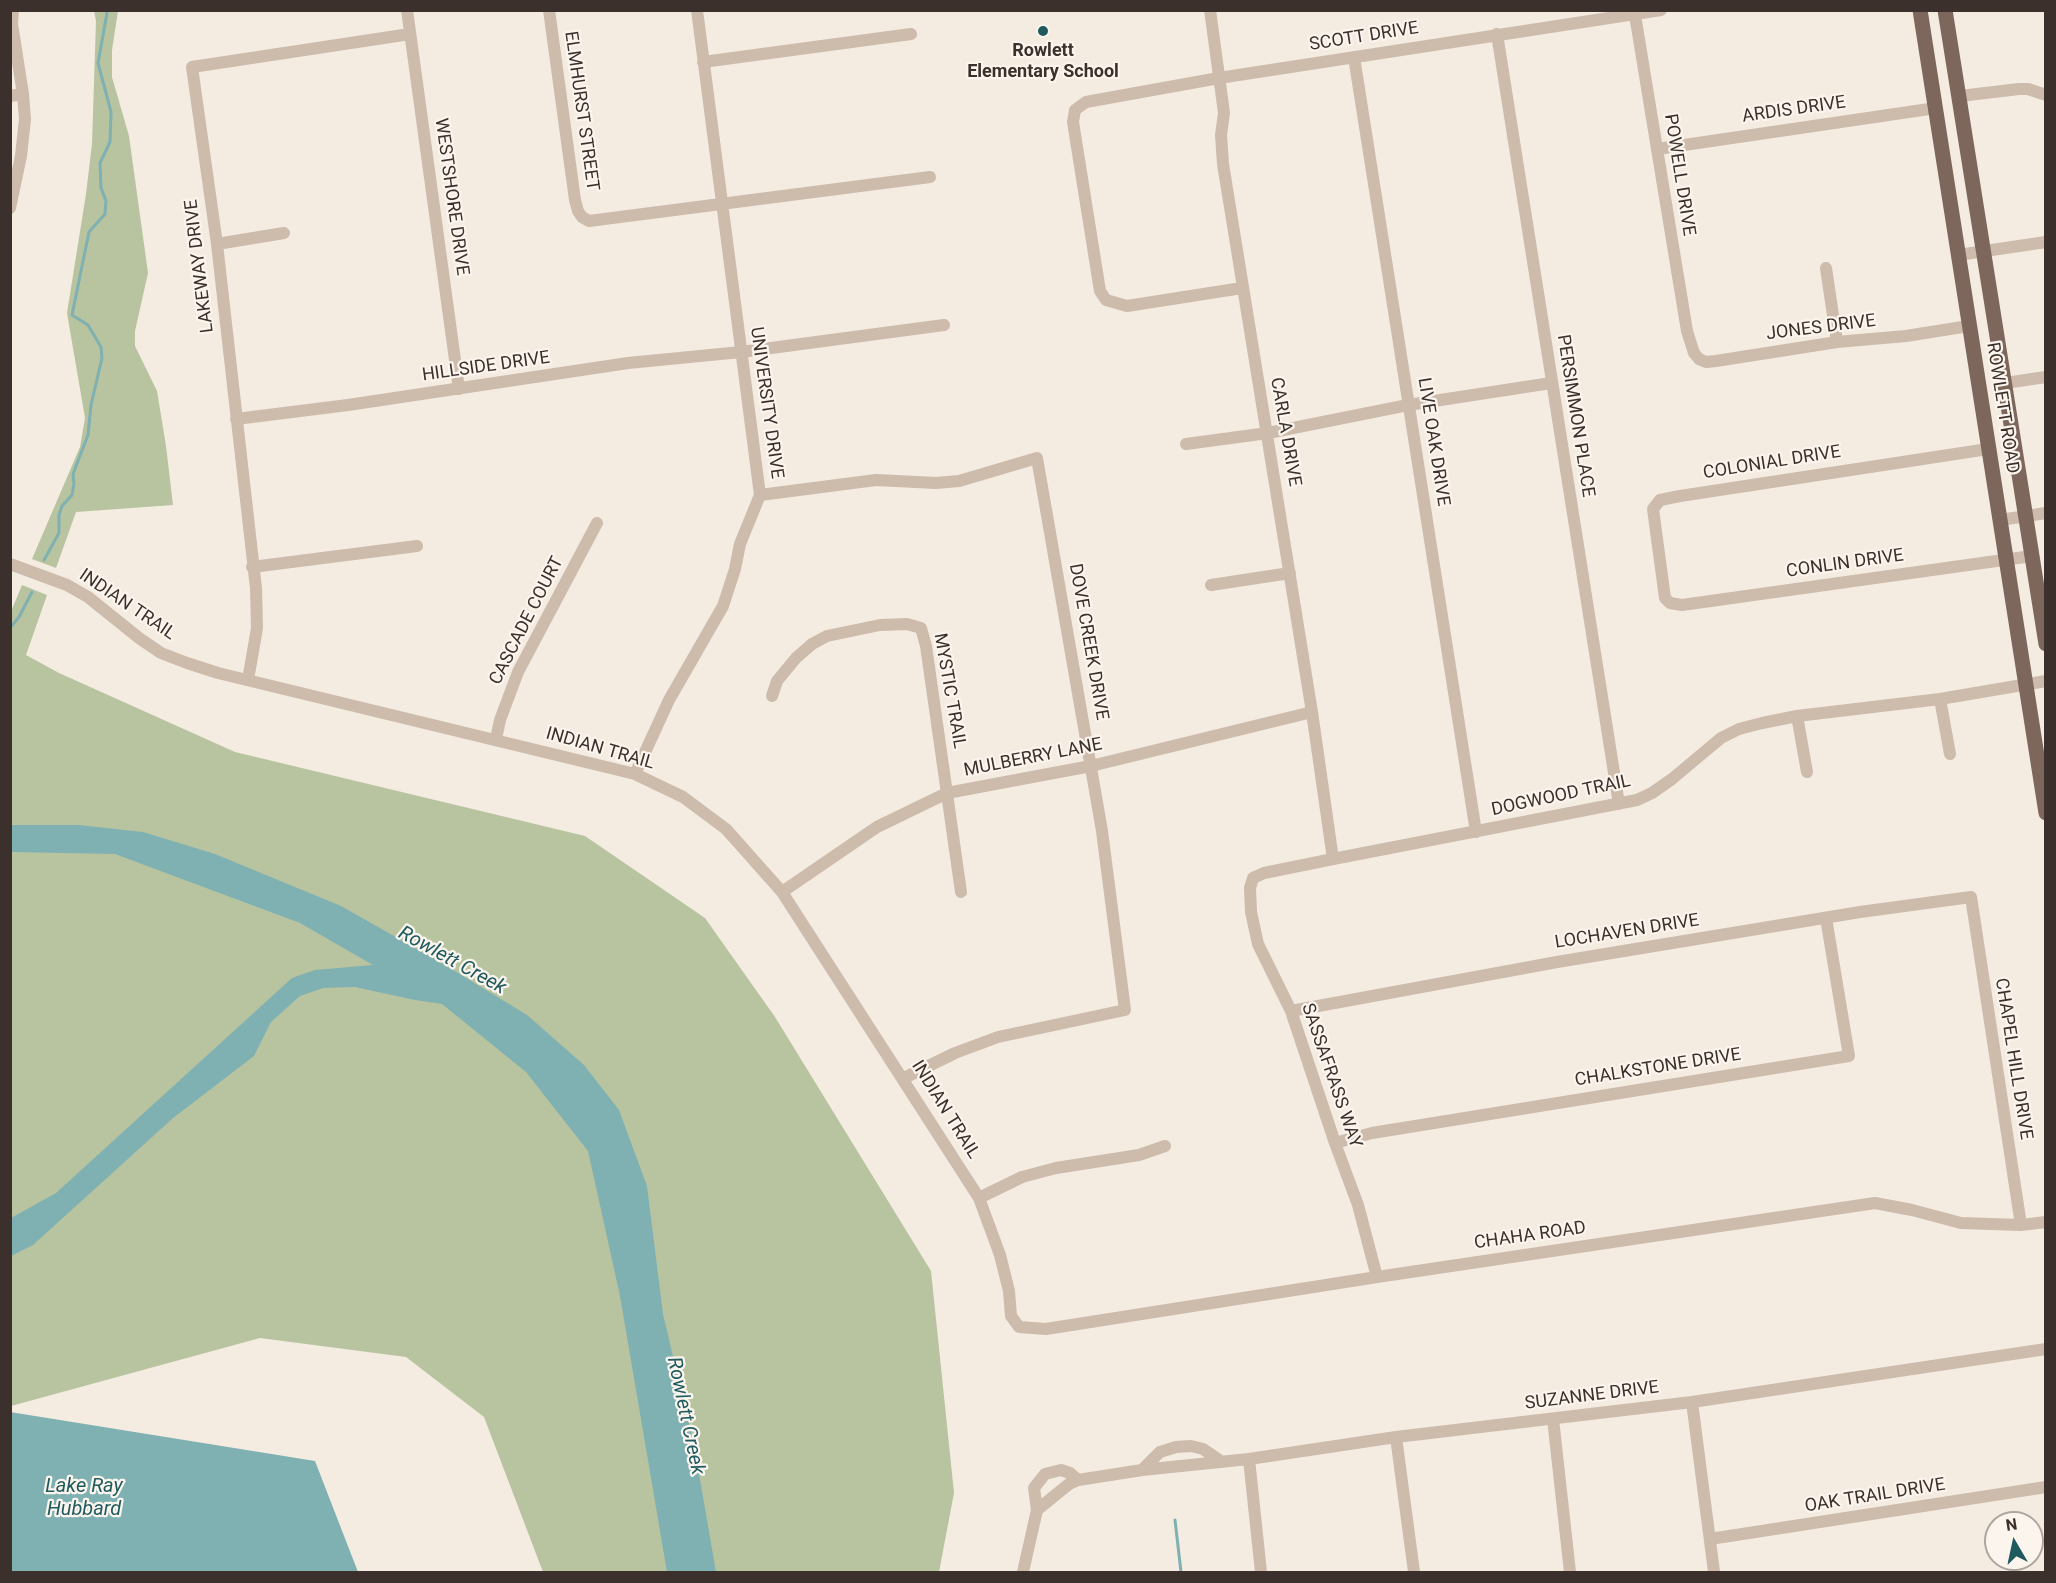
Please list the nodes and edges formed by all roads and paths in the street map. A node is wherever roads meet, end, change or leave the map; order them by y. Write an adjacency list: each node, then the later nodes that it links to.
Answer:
1 (13, 10): 16 (street)
2 (407, 10): 10 (street, WESTSHORE DRIVE)
3 (549, 10): 22 (street, ELMHURST STREET)
4 (696, 10): 14 (street, UNIVERSITY DRIVE)
5 (1209, 10): 15 (street, CARLA DRIVE)
6 (1661, 10): 9 (street, SCOTT DRIVE)
7 (1920, 10): 19 (main road, ROWLETT ROAD)
8 (1945, 10): 18 (main road, ROWLETT ROAD)
9 (1635, 15): 12 (street, SCOTT DRIVE); 20 (street, POWELL DRIVE)
10 (410, 34): 26 (street, LAKEWAY DRIVE); 39 (street, WESTSHORE DRIVE)
11 (911, 34): 14 (street)
12 (1497, 34): 13 (street, SCOTT DRIVE); 37 (street, PERSIMMON PLACE)
13 (1354, 57): 15 (street, SCOTT DRIVE); 40 (street, LIVE OAK DRIVE)
14 (704, 62): 22 (street, UNIVERSITY DRIVE)
15 (1219, 78): 30 (street, CARLA DRIVE); 30 (street, SCOTT DRIVE)
16 (17, 95): 23 (street)
17 (2046, 95): 18 (street)
18 (1959, 96): 27 (main road, ROWLETT ROAD)
19 (1936, 108): 20 (street, ARDIS DRIVE); 28 (main road, ROWLETT ROAD)
20 (1657, 148): 33 (street, POWELL DRIVE)
21 (930, 177): 22 (street)
22 (722, 205): 35 (street, UNIVERSITY DRIVE)
23 (10, 208)
24 (284, 233): 26 (street)
25 (2046, 242): 27 (street)
26 (217, 244): 41 (street, LAKEWAY DRIVE)
27 (1984, 251): 28 (street); 38 (main road, ROWLETT ROAD)
28 (1958, 255): 32 (main road, ROWLETT ROAD)
29 (1826, 268): 34 (street)
30 (1242, 288): 42 (street, CARLA DRIVE)
31 (944, 325): 35 (street, HILLSIDE DRIVE)
32 (1969, 326): 34 (street, JONES DRIVE); 44 (main road, ROWLETT ROAD)
33 (1690, 340): 34 (street, JONES DRIVE)
34 (1837, 342)
35 (741, 352): 39 (street, HILLSIDE DRIVE); 45 (street, UNIVERSITY DRIVE)
36 (2046, 377): 38 (street)
37 (1551, 382): 40 (street); 72 (street, PERSIMMON PLACE)
38 (2005, 383): 47 (main road, ROWLETT ROAD)
39 (459, 389): 41 (street, HILLSIDE DRIVE)
40 (1408, 405): 42 (street); 74 (street, LIVE OAK DRIVE)
41 (236, 418): 54 (street, LAKEWAY DRIVE)
42 (1268, 433): 43 (street); 55 (street, CARLA DRIVE)
43 (1186, 444)
44 (1988, 449): 48 (main road, ROWLETT ROAD); 57 (street, COLONIAL DRIVE)
45 (760, 495): 68 (street, DOVE CREEK DRIVE); 70 (street, UNIVERSITY DRIVE)
46 (2046, 513): 47 (street)
47 (2025, 516): 48 (street); 51 (main road, ROWLETT ROAD)
48 (2000, 520): 52 (main road, ROWLETT ROAD)
49 (597, 523): 66 (street, CASCADE COURT)
50 (417, 546): 54 (street)
51 (2032, 556): 52 (street, CONLIN DRIVE); 58 (main road, ROWLETT ROAD)
52 (2007, 560): 57 (street, CONLIN DRIVE); 61 (main road, ROWLETT ROAD)
53 (10, 564): 59 (street, INDIAN TRAIL)
54 (252, 567): 59 (street, LAKEWAY DRIVE)
55 (1290, 573): 56 (street); 64 (street, CARLA DRIVE)
56 (1211, 585)
57 (1665, 598)
58 (2046, 644)
59 (248, 680): 66 (street, INDIAN TRAIL)
60 (2046, 681): 61 (street, DOGWOOD TRAIL)
61 (2025, 684): 63 (street, DOGWOOD TRAIL); 73 (main road, ROWLETT ROAD)
62 (772, 696): 71 (street, MYSTIC TRAIL)
63 (1940, 699): 65 (street, DOGWOOD TRAIL); 67 (street)
64 (1312, 712): 68 (street, MULBERRY LANE); 75 (street, CARLA DRIVE)
65 (1797, 716): 69 (street); 72 (street, DOGWOOD TRAIL)
66 (496, 739): 70 (street, INDIAN TRAIL)
67 (1950, 754)
68 (1091, 766): 71 (street, MULBERRY LANE); 82 (street, DOVE CREEK DRIVE)
69 (1807, 772)
70 (634, 774): 77 (street, INDIAN TRAIL)
71 (947, 794): 77 (street, MULBERRY LANE); 78 (street)
72 (1619, 804): 74 (street, DOGWOOD TRAIL)
73 (2046, 813)
74 (1476, 832): 75 (street, DOGWOOD TRAIL)
75 (1333, 859): 76 (street, DOGWOOD TRAIL)
76 (1250, 888): 81 (street, SASSAFRASS WAY)
77 (782, 892): 82 (street, INDIAN TRAIL)
78 (961, 892)
79 (1971, 897): 80 (street, LOCHAVEN DRIVE); 87 (street, CHAPEL HILL DRIVE)
80 (1826, 918): 81 (street, LOCHAVEN DRIVE); 83 (street, CHALKSTONE DRIVE)
81 (1291, 1011): 83 (street, SASSAFRASS WAY)
82 (904, 1078): 85 (street, INDIAN TRAIL)
83 (1335, 1143): 88 (street, SASSAFRASS WAY)
84 (1165, 1146): 85 (street)
85 (979, 1198): 89 (street, INDIAN TRAIL)
86 (2046, 1222): 87 (street, CHAHA ROAD)
87 (2021, 1225): 88 (street, CHAHA ROAD)
88 (1377, 1277): 89 (street, CHAHA ROAD)
89 (1019, 1327)
90 (2046, 1349): 91 (street, SUZANNE DRIVE)
91 (1692, 1402): 92 (street, SUZANNE DRIVE); 100 (street)
92 (1553, 1419): 93 (street, SUZANNE DRIVE); 104 (street)
93 (1396, 1437): 94 (street, SUZANNE DRIVE); 103 (street)
94 (1249, 1459): 95 (street, SUZANNE DRIVE); 102 (street)
95 (1222, 1462): 96 (street, SUZANNE DRIVE); 96 (street)
96 (1142, 1470): 97 (street, SUZANNE DRIVE)
97 (1078, 1480): 99 (street); 99 (street)
98 (2046, 1487): 100 (street, OAK TRAIL DRIVE)
99 (1037, 1510): 101 (street)
100 (1710, 1539): 105 (street)
101 (1023, 1572)
102 (1261, 1572)
103 (1414, 1572)
104 (1570, 1572)
105 (1714, 1572)

